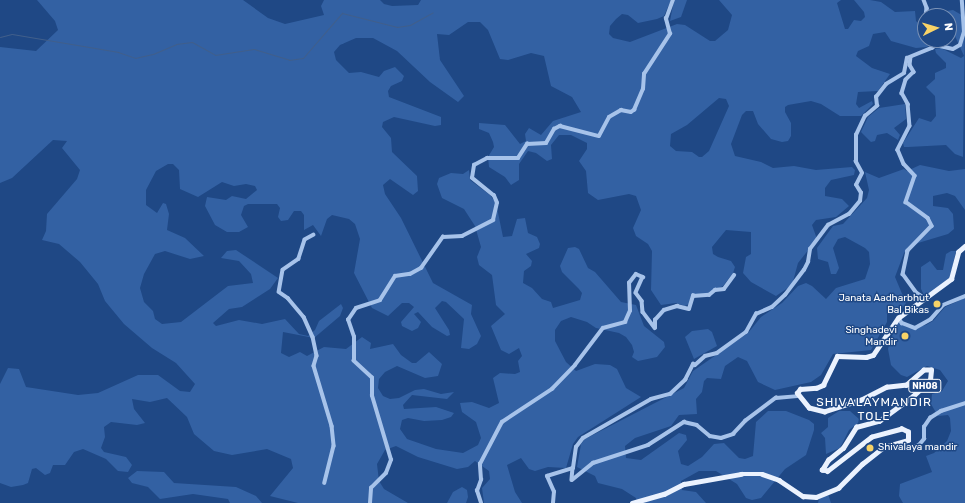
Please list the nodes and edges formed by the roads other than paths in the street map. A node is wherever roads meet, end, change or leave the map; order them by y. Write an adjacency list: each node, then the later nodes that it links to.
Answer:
1 (673, 0): 17 (street)
2 (962, 0): 3 (street)
3 (957, 47)
4 (930, 48): 5 (street)
5 (911, 57): 10 (street); 15 (street)
6 (314, 235): 16 (street)
7 (965, 246): 10 (main road)
8 (734, 275): 18 (street)
9 (965, 296): 11 (street)
10 (926, 298): 11 (main road)
11 (899, 318): 12 (main road)
12 (797, 396): 14 (main road, NH08); 15 (street)
13 (965, 403): 14 (street)
14 (884, 447): 20 (main road, NH08)
15 (573, 468): 19 (street)
16 (325, 483)
17 (370, 503)
18 (481, 503)
19 (553, 503)
20 (632, 503)

